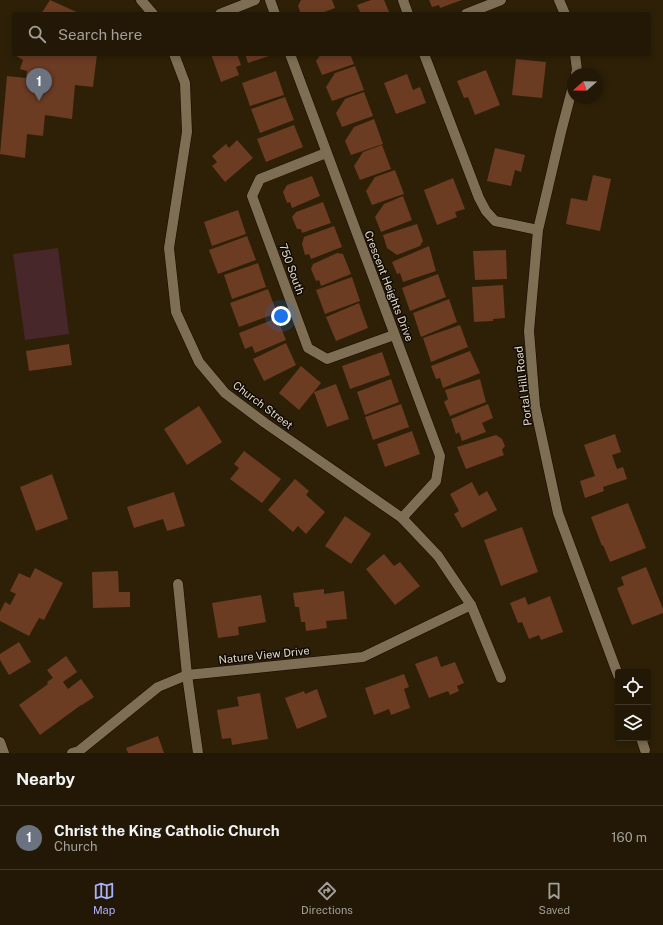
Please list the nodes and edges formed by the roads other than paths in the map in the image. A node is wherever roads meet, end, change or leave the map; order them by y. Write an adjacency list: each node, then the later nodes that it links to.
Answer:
1 (141, 0): 7 (street)
2 (255, 0): 8 (street)
3 (270, 0): 9 (street)
4 (403, 0): 10 (street)
5 (560, 0): 12 (street)
6 (495, 1): 11 (street)
7 (151, 12)
8 (225, 12)
9 (274, 12)
10 (407, 12)
11 (470, 12)
12 (564, 12)
13 (175, 56): 22 (street, Church Street)
14 (291, 56): 19 (street, Crescent Heights Drive)
15 (425, 56): 20 (street)
16 (575, 56): 17 (street)
17 (577, 68)
18 (568, 104): 20 (street, Portal Hill Road)
19 (326, 153): 21 (street, Crescent Heights Drive); 21 (street, 750 South)
20 (538, 230): 25 (street, Portal Hill Road)
21 (394, 335): 22 (street, Crescent Heights Drive)
22 (402, 518): 24 (street, Church Street)
23 (178, 584): 26 (street)
24 (471, 605): 26 (street, Nature View Drive); 27 (street, Church Street)
25 (616, 669)
26 (186, 675): 32 (street, Nature View Drive); 33 (street)
27 (501, 678)
28 (642, 741): 30 (street)
29 (0, 742): 31 (street)
30 (645, 750)
31 (4, 753)
32 (72, 753)
33 (198, 753)

